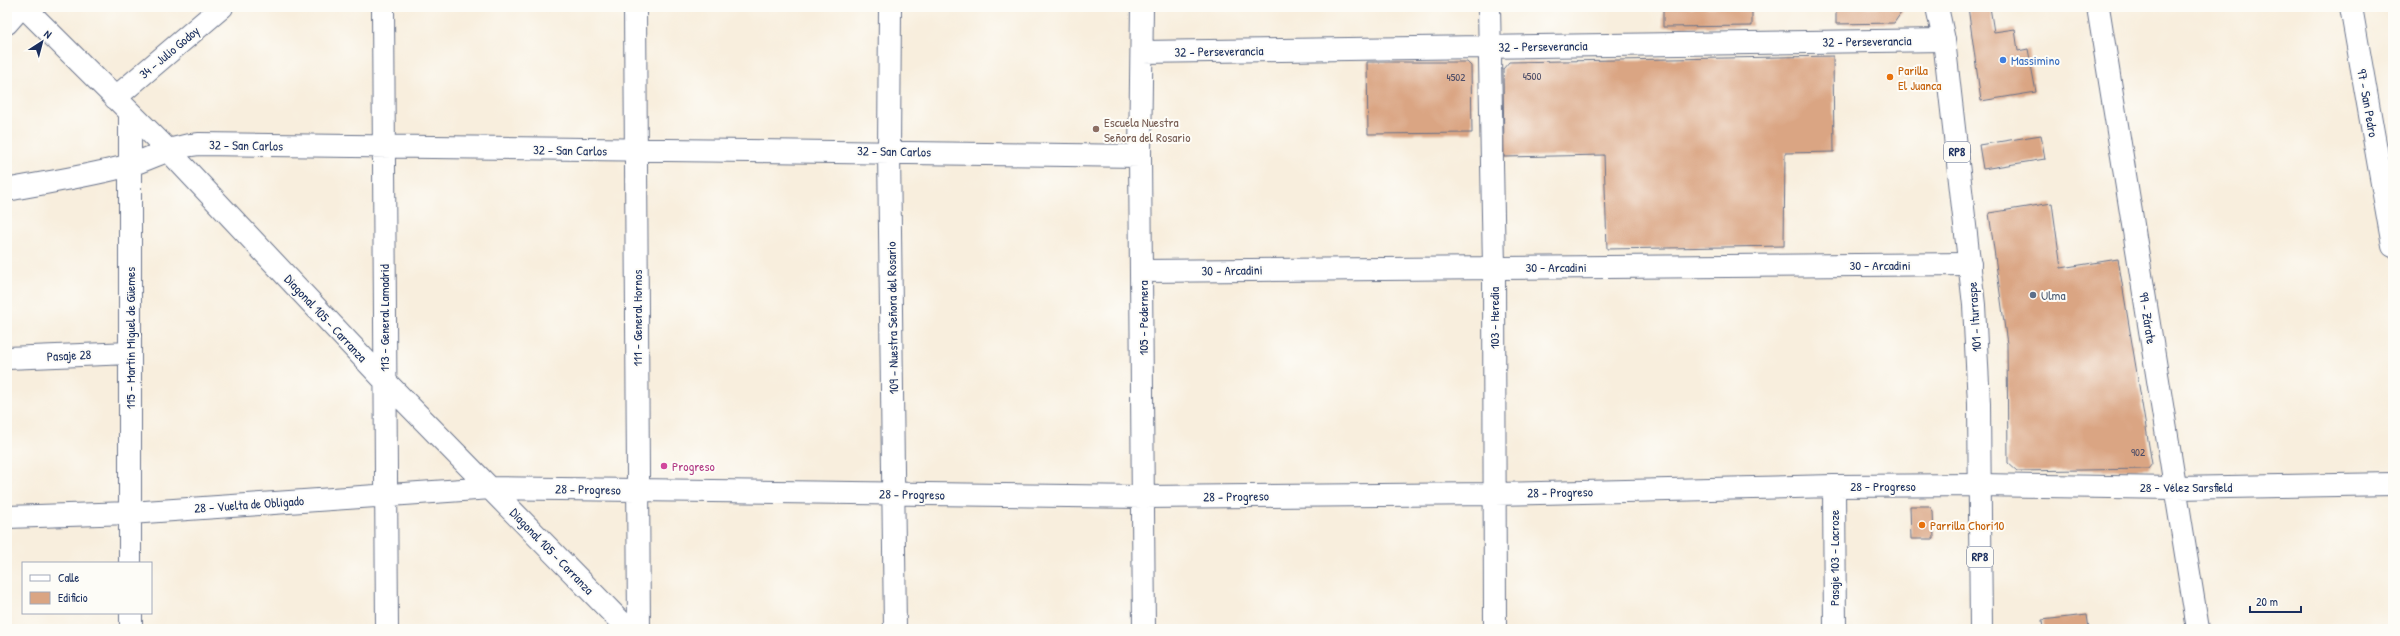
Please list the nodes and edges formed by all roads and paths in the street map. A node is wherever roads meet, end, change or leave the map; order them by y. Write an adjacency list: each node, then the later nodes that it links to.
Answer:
1 (21, 7): 12 (street)
2 (24, 7): 16 (street, Diagonal 105 - Carranza)
3 (222, 7): 16 (street, 34 - Julio Godoy)
4 (382, 7): 17 (street, 113 - General Lamadrid)
5 (635, 7): 19 (street, 111 - General Hornos)
6 (890, 7): 20 (street, 109 - Nuestra Señora del Rosario)
7 (1142, 7): 15 (street, 105 - Pedernera)
8 (1490, 7): 14 (street, 103 - Heredia)
9 (1937, 7): 13 (street, 101 - Iturraspe / RP8)
10 (2098, 7): 35 (street, 99 - Zárate)
11 (2352, 7): 24 (street, 97 - San Pedro)
12 (7, 23)
13 (1944, 40): 14 (street, 32 - Perseverancia); 25 (street, 101 - Iturraspe / RP8)
14 (1491, 46): 15 (street, 32 - Perseverancia); 26 (street, 103 - Heredia)
15 (1142, 52): 21 (street, 105 - Pedernera)
16 (123, 105): 18 (street, Diagonal 105 - Carranza); 22 (street, 115 - Martín Miguel de Güemes)
17 (383, 148): 18 (street, 32 - San Carlos); 19 (street, 32 - San Carlos); 30 (street, 113 - General Lamadrid)
18 (167, 149): 22 (street, 32 - San Carlos); 30 (street, Diagonal 105 - Carranza)
19 (636, 150): 20 (street, 32 - San Carlos); 36 (street, 111 - General Hornos)
20 (889, 151): 21 (street, 32 - San Carlos); 38 (street, 109 - Nuestra Señora del Rosario)
21 (1140, 156): 27 (street, 105 - Pedernera)
22 (129, 165): 23 (street, 32 - San Carlos); 28 (street, 115 - Martín Miguel de Güemes)
23 (7, 190)
24 (2393, 246)
25 (1970, 264): 26 (street, 30 - Arcadini); 32 (street, 101 - Iturraspe / RP8)
26 (1494, 267): 27 (street, 30 - Arcadini); 39 (street, 103 - Heredia)
27 (1143, 271): 40 (street, 105 - Pedernera)
28 (130, 352): 29 (street, Pasaje 28); 41 (street, 115 - Martín Miguel de Güemes)
29 (7, 358)
30 (384, 381): 34 (street, Diagonal 105 - Carranza); 37 (street, 113 - General Lamadrid)
31 (2393, 484): 35 (street, 28 - Vélez Sarsfield)
32 (1980, 485): 33 (street, 28 - Progreso); 35 (street, 28 - Vélez Sarsfield); 53 (street, 101 - Iturraspe / RP8)
33 (1834, 486): 39 (street, 28 - Progreso); 52 (street, Pasaje 103 - Lacroze)
34 (491, 488): 36 (street, 28 - Progreso); 37 (street, 28 - Vuelta de Obligado); 47 (street, Diagonal 105 - Carranza)
35 (2176, 488): 54 (street, 99 - Zárate)
36 (638, 490): 38 (street, 28 - Progreso); 48 (street, 111 - General Hornos)
37 (387, 494): 41 (street, 28 - Vuelta de Obligado); 46 (street, 113 - General Lamadrid)
38 (894, 494): 40 (street, 28 - Progreso); 49 (street, 109 - Nuestra Señora del Rosario)
39 (1495, 494): 40 (street, 28 - Progreso); 51 (street, 103 - Heredia)
40 (1142, 497): 50 (street, 105 - Pedernera)
41 (130, 513): 42 (street, 28 - Vuelta de Obligado); 43 (street, 115 - Martín Miguel de Güemes)
42 (7, 517)
43 (130, 562)
44 (131, 614): 45 (street)
45 (131, 629)
46 (387, 629)
47 (628, 629)
48 (639, 629)
49 (895, 629)
50 (1144, 629)
51 (1495, 629)
52 (1834, 629)
53 (1981, 629)
54 (2198, 629)

